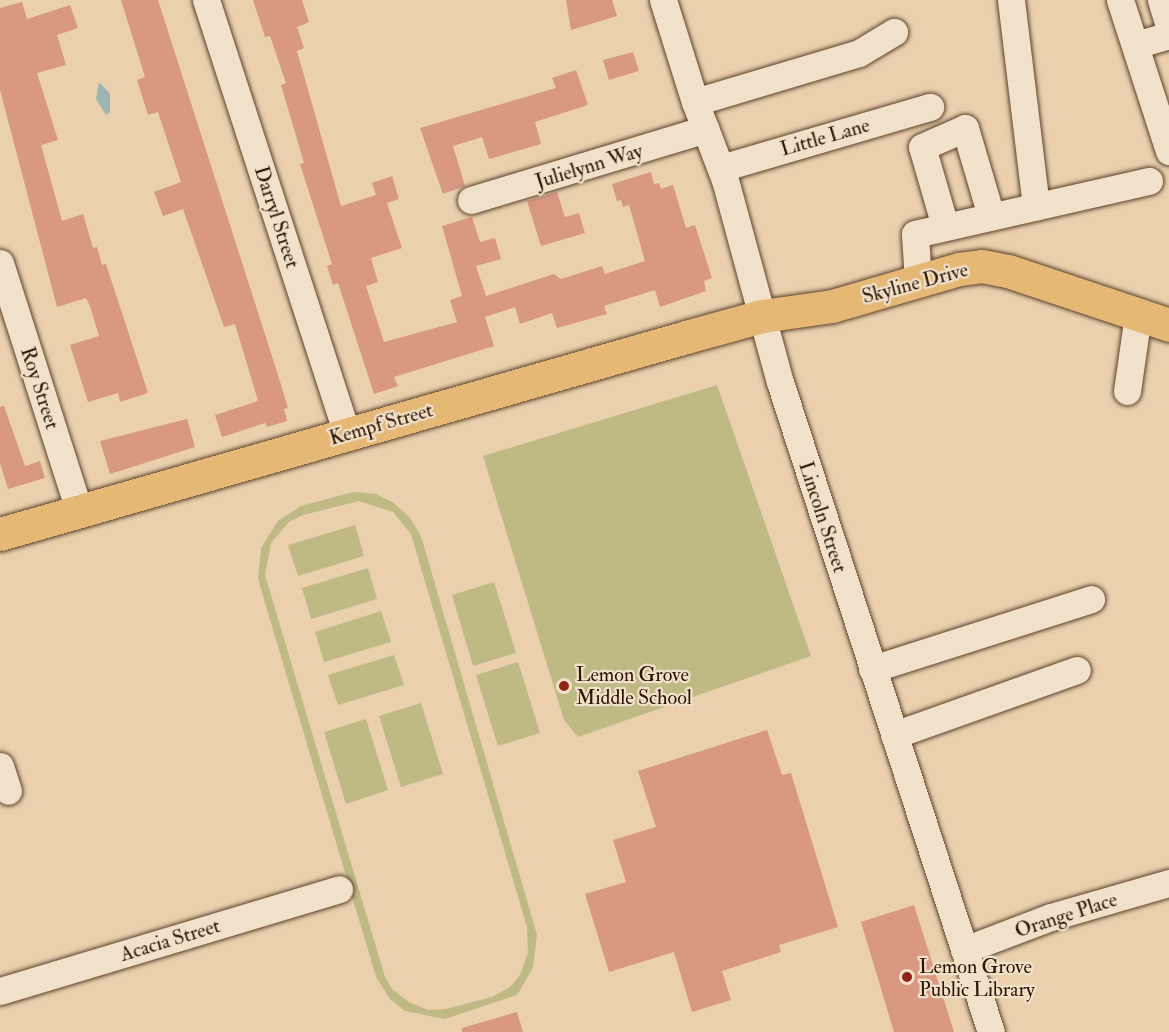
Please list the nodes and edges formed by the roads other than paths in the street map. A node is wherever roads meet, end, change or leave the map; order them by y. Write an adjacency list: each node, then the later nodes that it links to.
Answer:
1 (206, 0): 26 (street, Darryl Street)
2 (663, 0): 10 (street, Lincoln Street)
3 (1011, 0): 17 (street)
4 (1120, 0): 9 (street)
5 (1161, 0): 6 (street)
6 (1169, 26)
7 (894, 32): 10 (street)
8 (1169, 35): 9 (street)
9 (1135, 45): 13 (street)
10 (695, 102): 12 (street, Lincoln Street)
11 (930, 106): 14 (street, Little Lane)
12 (706, 129): 14 (street, Lincoln Street); 16 (street, Julielynn Way)
13 (1169, 151)
14 (721, 168): 23 (street, Lincoln Street)
15 (1149, 181): 17 (street)
16 (471, 200)
17 (1036, 206): 18 (street)
18 (991, 216): 19 (street); 19 (street)
19 (945, 226): 21 (street)
20 (0, 263): 27 (street, Roy Street)
21 (918, 281): 22 (main road, Skyline Drive); 23 (main road, Skyline Drive)
22 (1138, 315): 24 (main road, Skyline Drive); 25 (street)
23 (762, 316): 26 (main road, Kempf Street); 30 (street, Lincoln Street)
24 (1169, 325)
25 (1127, 391)
26 (347, 433): 27 (main road, Kempf Street)
27 (81, 513): 28 (main road, Kempf Street)
28 (0, 534)
29 (1091, 599): 30 (street)
30 (872, 669): 32 (street, Lincoln Street)
31 (1077, 670): 32 (street)
32 (894, 735): 37 (street, Lincoln Street)
33 (0, 766): 34 (street)
34 (8, 791)
35 (1169, 883): 37 (street, Orange Place)
36 (339, 889): 38 (street, Acacia Street)
37 (964, 950): 39 (street, Lincoln Street)
38 (0, 991)
39 (991, 1032)

